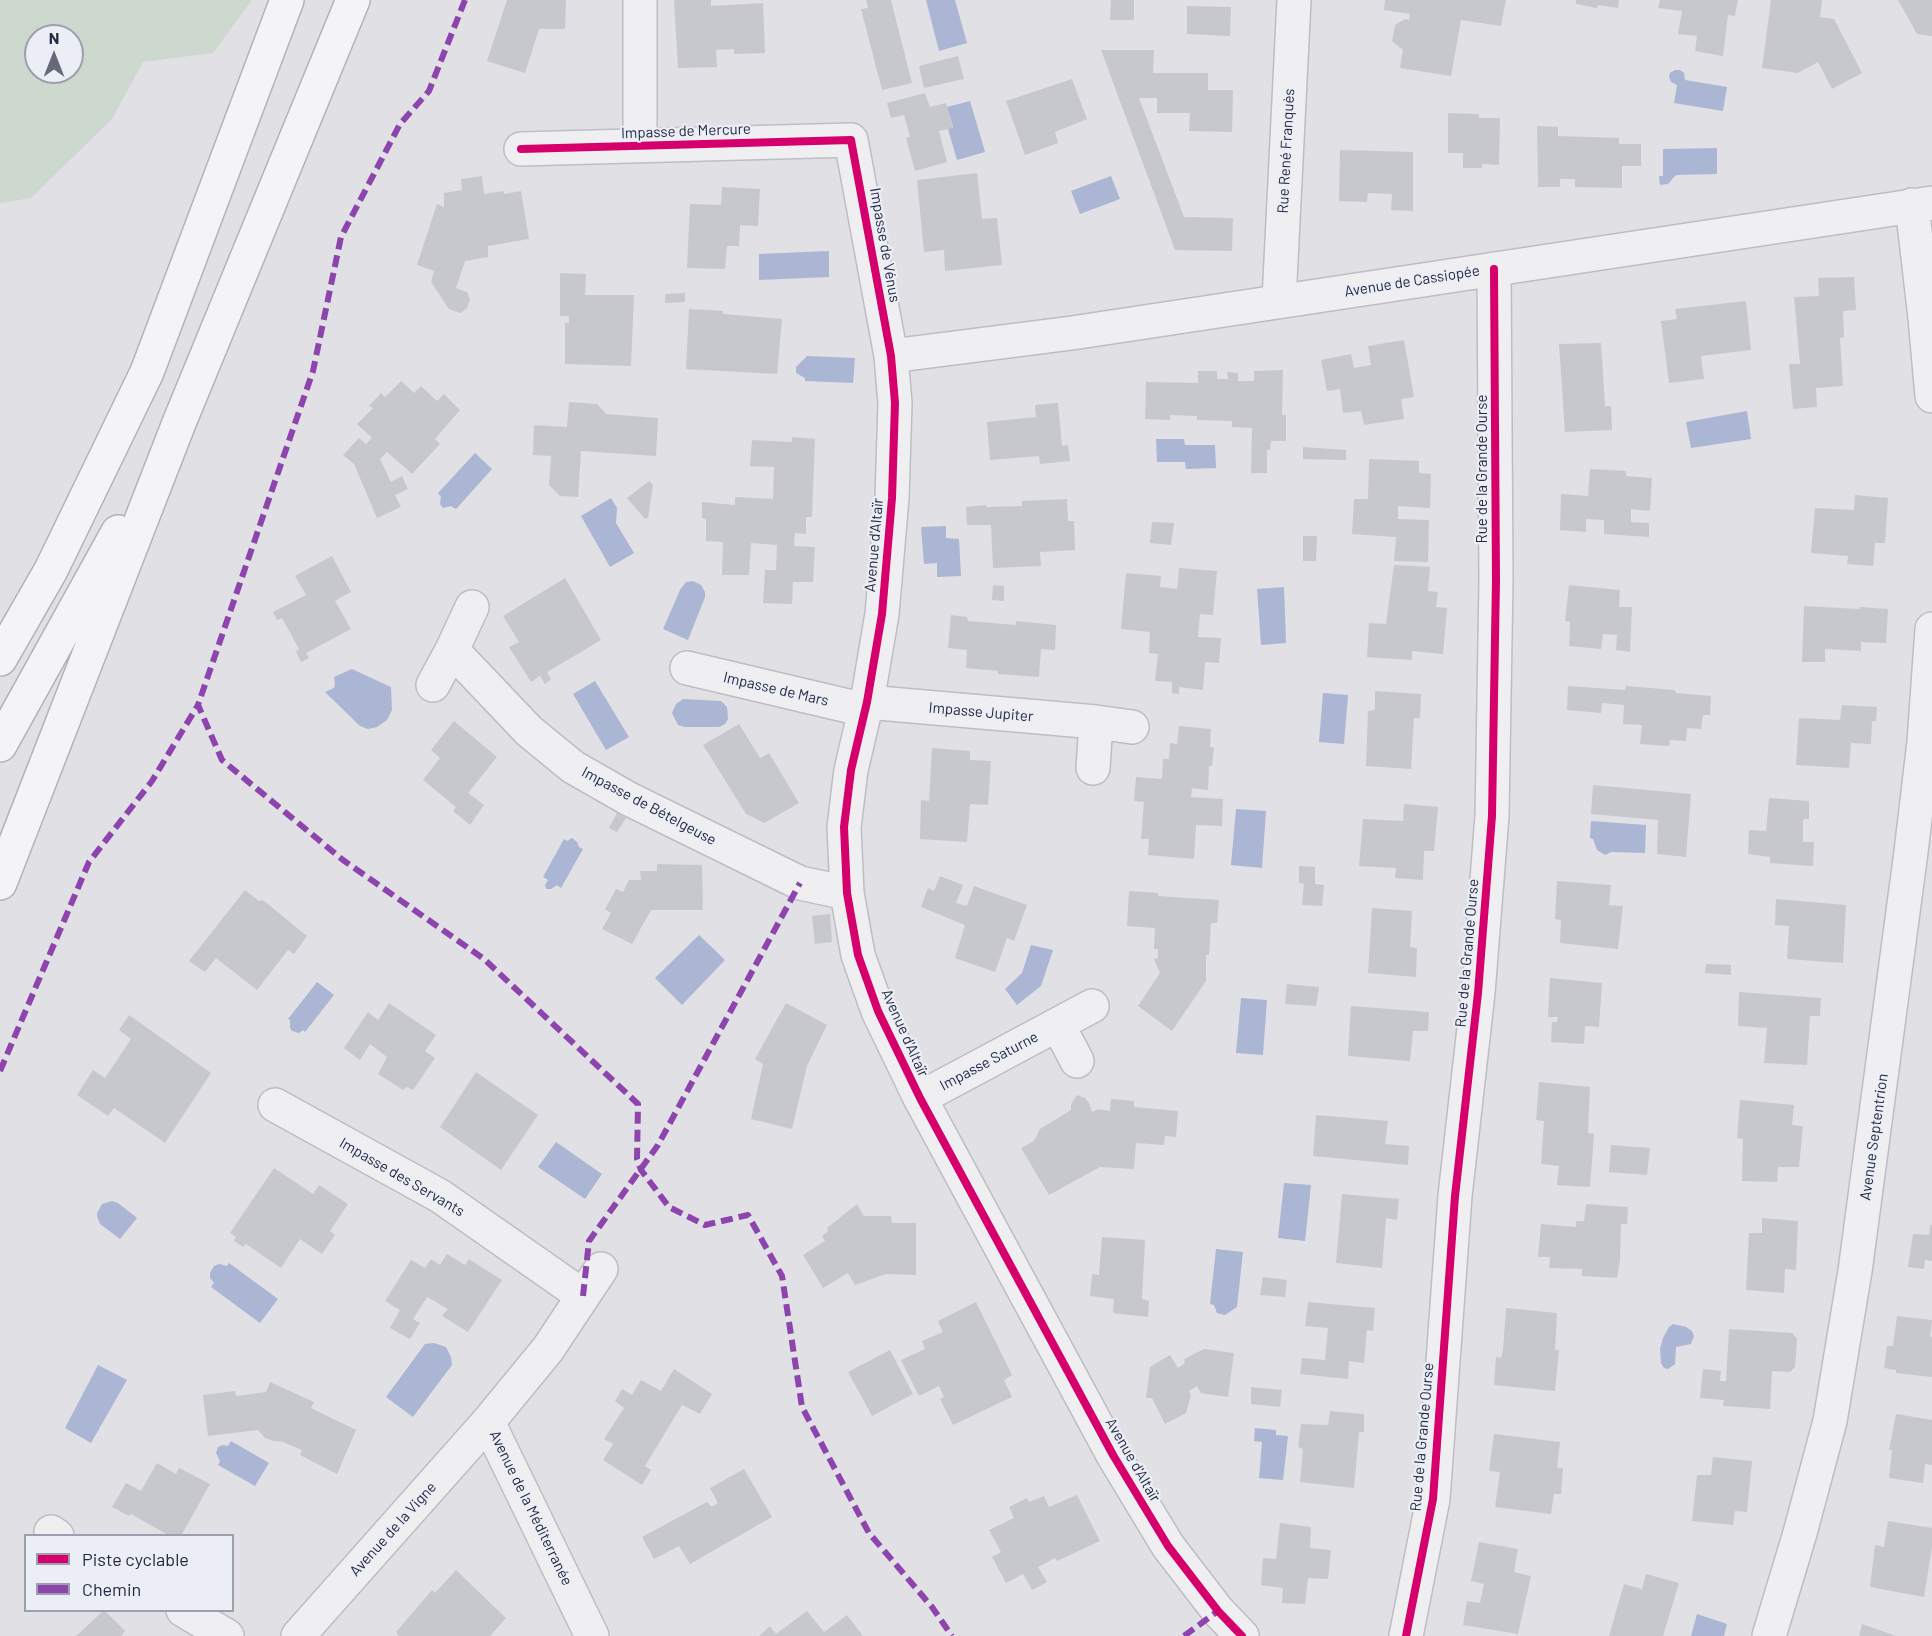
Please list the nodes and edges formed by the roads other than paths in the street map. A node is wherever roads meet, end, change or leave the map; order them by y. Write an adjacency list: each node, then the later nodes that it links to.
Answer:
1 (286, 0): 12 (highway)
2 (353, 0): 14 (highway)
3 (640, 0): 6 (street)
4 (1294, 0): 10 (street, Rue René Franquès)
5 (852, 140): 6 (street, Impasse de Mercure); 11 (street, Impasse de Vénus)
6 (640, 145): 7 (street, Impasse de Mercure)
7 (520, 149)
8 (1922, 204): 9 (street, Avenue de Cassiopée); 13 (street)
9 (1494, 269): 10 (street, Avenue de Cassiopée); 42 (street, Rue de la Grande Ourse)
10 (1279, 301): 11 (street, Avenue de Cassiopée)
11 (891, 356): 22 (street, Avenue d'Altaïr)
12 (147, 372): 16 (highway); 19 (highway)
13 (1932, 396)
14 (179, 423): 25 (highway); 27 (highway)
15 (472, 608): 18 (street)
16 (0, 622)
17 (1932, 629): 43 (street, Avenue Septentrion)
18 (452, 650): 21 (street); 28 (street, Impasse de Bételgeuse)
19 (0, 659)
20 (687, 668): 22 (street, Impasse de Mars)
21 (433, 685)
22 (866, 706): 23 (street, Impasse Jupiter); 28 (street, Avenue d'Altaïr)
23 (1096, 722): 24 (street, Impasse Jupiter); 26 (street)
24 (1132, 727)
25 (0, 745)
26 (1094, 768)
27 (0, 883)
28 (847, 893): 32 (street, Avenue d'Altaïr)
29 (1092, 1006): 30 (street, Impasse Saturne)
30 (1058, 1025): 31 (street); 32 (street, Impasse Saturne)
31 (1077, 1061)
32 (920, 1098): 41 (street, Avenue d'Altaïr)
33 (275, 1105): 35 (street, Impasse des Servants)
34 (601, 1269): 35 (street, Avenue de la Méditerranée)
35 (583, 1296): 36 (street, Avenue de la Méditerranée)
36 (489, 1422): 39 (street, Avenue de la Vigne); 40 (street, Avenue de la Méditerranée)
37 (185, 1612): 38 (street)
38 (227, 1636)
39 (298, 1636)
40 (592, 1636)
41 (1242, 1636)
42 (1406, 1636)
43 (1769, 1636)

